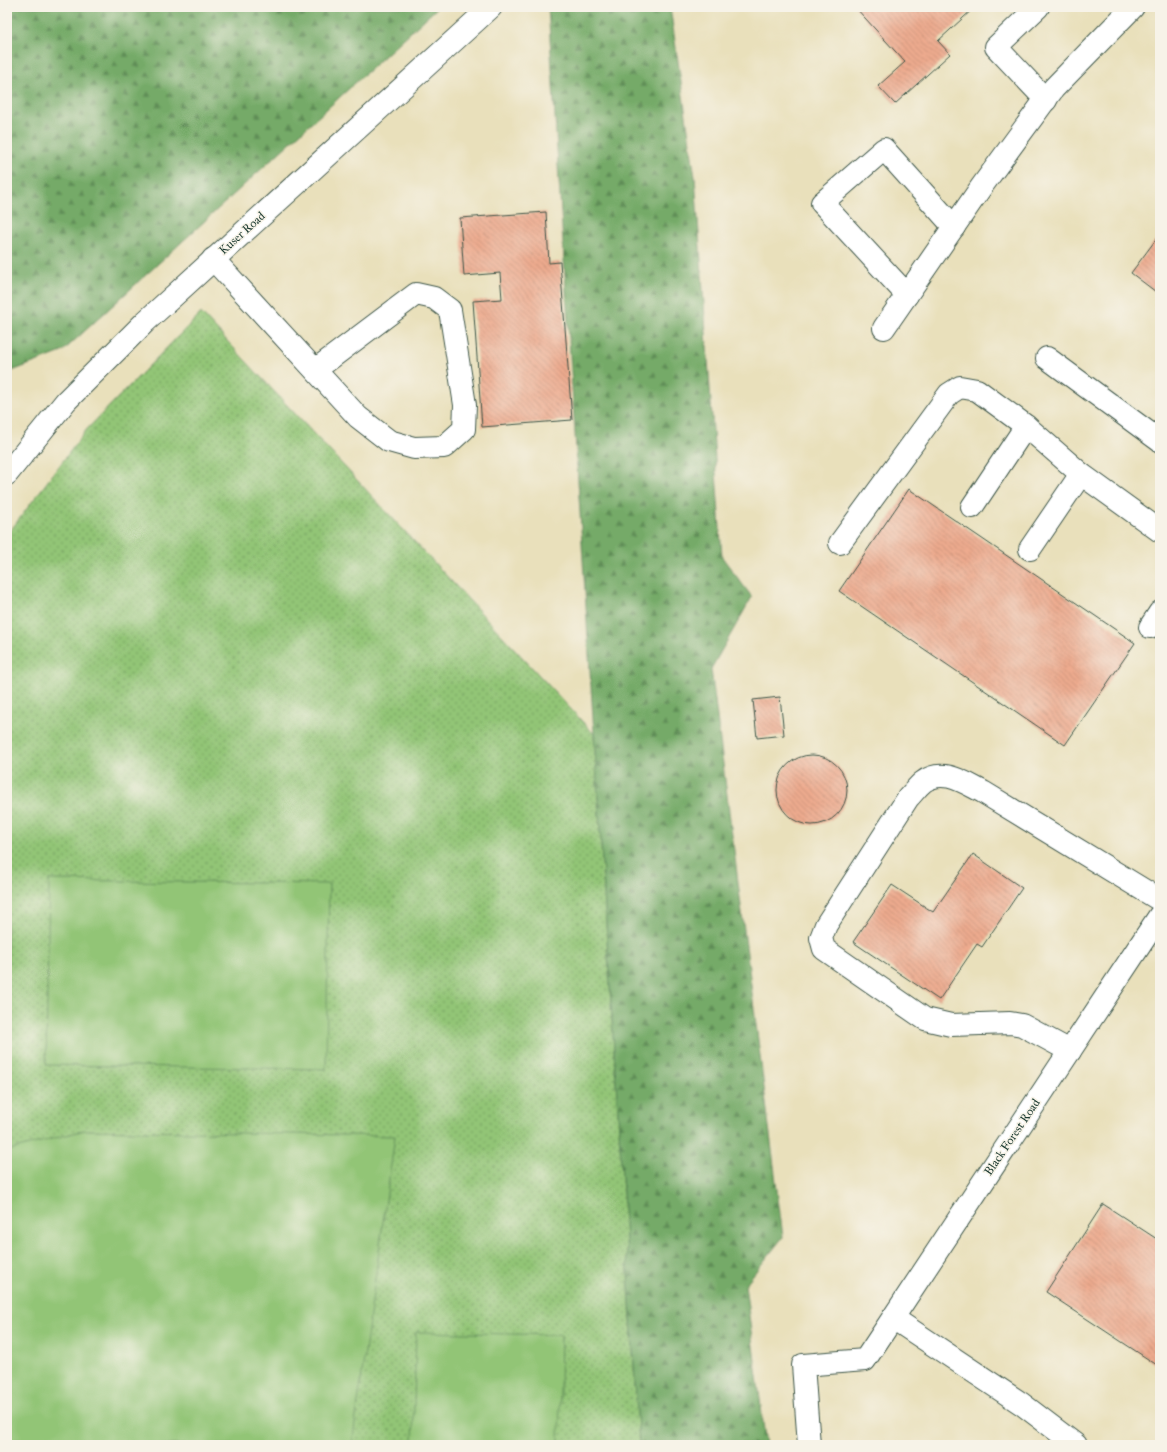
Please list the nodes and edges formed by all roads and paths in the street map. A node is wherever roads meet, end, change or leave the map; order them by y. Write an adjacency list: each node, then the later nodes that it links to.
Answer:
1 (491, 7): 6 (street, Kuser Road)
2 (1038, 7): 4 (street)
3 (1128, 9): 4 (street)
4 (1046, 100): 5 (street)
5 (954, 227): 7 (street); 7 (street)
6 (213, 259): 10 (street); 13 (street, Kuser Road)
7 (907, 295): 8 (street)
8 (884, 328)
9 (1046, 358): 12 (street)
10 (315, 370): 10 (street)
11 (1026, 426): 14 (street); 15 (street); 17 (street)
12 (1160, 440)
13 (7, 474)
14 (1081, 474): 16 (street); 18 (street)
15 (972, 507)
16 (1160, 531)
17 (840, 543)
18 (1030, 549)
19 (1160, 900): 21 (street)
20 (1160, 915): 21 (street, Black Forest Road)
21 (1070, 1051): 22 (street, Black Forest Road)
22 (893, 1318): 23 (street, Black Forest Road); 24 (street)
23 (809, 1445)
24 (1076, 1445)

